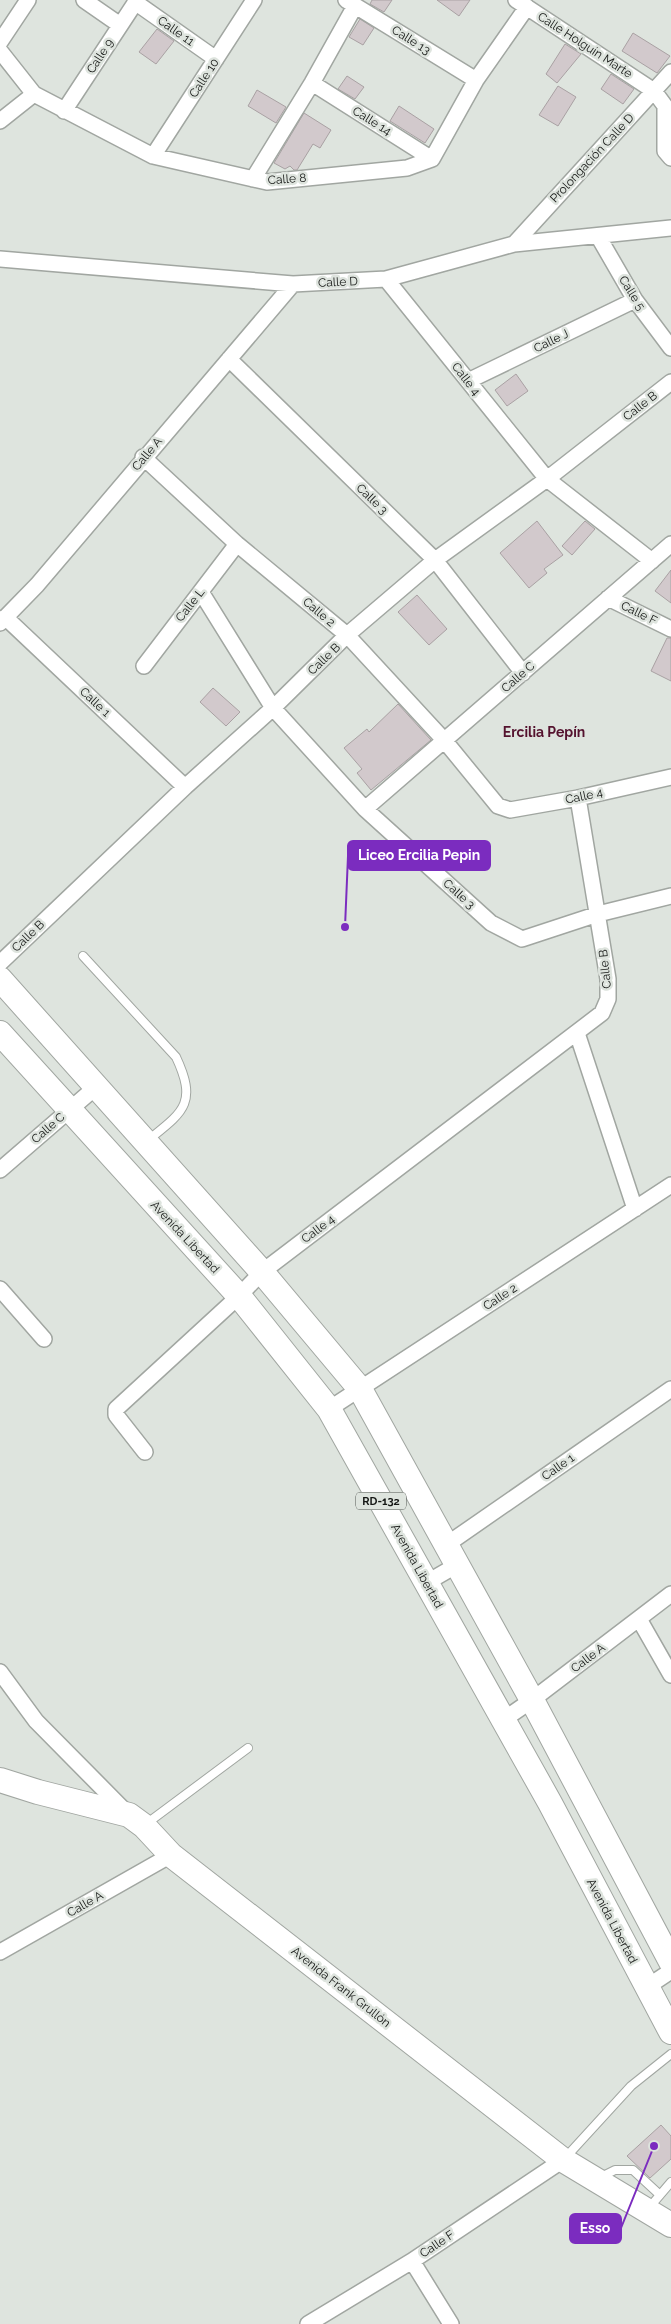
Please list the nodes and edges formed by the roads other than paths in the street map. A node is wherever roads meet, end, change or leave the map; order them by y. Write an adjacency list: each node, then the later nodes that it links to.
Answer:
1 (28, 0): 8 (street)
2 (84, 0): 7 (street)
3 (136, 1): 7 (street, Calle 9); 10 (street, Calle 11)
4 (251, 1): 10 (street, Calle 10)
5 (350, 3): 12 (street, Calle 13); 13 (street)
6 (522, 4): 12 (street); 14 (street, Calle Holguín Marte)
7 (120, 25): 16 (street, Calle 9)
8 (0, 42)
9 (0, 51): 15 (street, Calle 8)
10 (216, 59): 18 (street, Calle 10)
11 (671, 72): 14 (street, Prolongación Calle D)
12 (476, 80): 20 (street)
13 (312, 83): 20 (street, Calle 14); 21 (street)
14 (654, 91): 19 (street); 24 (street, Prolongación Calle D)
15 (34, 94): 16 (street, Calle 8); 17 (street)
16 (64, 111): 18 (street, Calle 8)
17 (0, 121)
18 (153, 156): 21 (street, Calle 8)
19 (671, 158)
20 (432, 159): 21 (street, Calle 8)
21 (253, 179)
22 (671, 228): 23 (street, Calle D)
23 (598, 236): 24 (street, Calle D); 28 (street, Calle 5)
24 (514, 244): 26 (street, Calle D)
25 (0, 260): 27 (street, Calle D)
26 (386, 279): 27 (street, Calle D); 31 (street, Calle 4)
27 (293, 284): 30 (street, Calle A)
28 (634, 300): 29 (street, Calle 5); 31 (street, Calle J)
29 (671, 348)
30 (229, 358): 33 (street, Calle A); 37 (street, Calle 3)
31 (468, 381): 34 (street, Calle 4)
32 (671, 382): 34 (street, Calle B)
33 (144, 457): 35 (street, Calle 2); 41 (street, Calle A)
34 (547, 478): 37 (street, Calle B); 38 (street, Calle 4)
35 (237, 544): 39 (street, Calle L); 43 (street, Calle 2)
36 (671, 544): 38 (street, Calle C)
37 (435, 560): 43 (street, Calle B); 45 (street, Calle 3)
38 (652, 561): 40 (street, Calle C)
39 (201, 592): 44 (street, Calle L); 46 (street, Calle 3)
40 (608, 598): 42 (street, Calle F); 45 (street, Calle C)
41 (3, 620): 49 (street, Calle 1)
42 (671, 628)
43 (348, 636): 46 (street, Calle B); 47 (street, Calle 2)
44 (144, 666)
45 (523, 673): 47 (street, Calle C)
46 (273, 708): 49 (street, Calle B); 52 (street, Calle 3)
47 (444, 740): 51 (street, Calle 2); 52 (street, Calle C)
48 (671, 778): 50 (street, Calle 4)
49 (185, 787): 56 (street, Calle B)
50 (578, 798): 51 (street, Calle 4); 54 (street, Calle B)
51 (498, 806)
52 (365, 809): 54 (street, Calle 3)
53 (671, 896): 54 (street, Calle 3)
54 (598, 914): 59 (street, Calle B)
55 (83, 956): 62 (lane)
56 (0, 963)
57 (0, 979): 60 (main road, RD-132)
58 (0, 1033): 61 (main road, Avenida Libertad / RD-132)
59 (577, 1033): 65 (street); 66 (street, Calle 4)
60 (96, 1087): 61 (street, Calle C); 62 (main road, RD-132)
61 (68, 1110): 63 (street, Calle C); 68 (main road, Avenida Libertad / RD-132)
62 (146, 1142): 66 (main road, RD-132)
63 (0, 1170)
64 (671, 1185): 65 (street, Calle 2)
65 (635, 1209): 70 (street, Calle 2)
66 (262, 1272): 68 (street, Calle 4); 70 (main road, RD-132)
67 (0, 1289): 69 (street)
68 (239, 1296): 72 (main road, Avenida Libertad / RD-132); 73 (street, Calle 4)
69 (44, 1339)
70 (360, 1389): 72 (street, Calle 2); 74 (main road, RD-132)
71 (671, 1389): 74 (street, Calle 1)
72 (329, 1408): 75 (main road, Avenida Libertad / RD-132)
73 (145, 1452)
74 (451, 1555): 75 (street, Calle 1); 80 (main road, RD-132)
75 (426, 1583): 81 (main road, Avenida Libertad / RD-132)
76 (671, 1594): 77 (street, Calle A)
77 (639, 1619): 79 (street); 80 (street, Calle A)
78 (0, 1672): 84 (street)
79 (671, 1675)
80 (532, 1700): 81 (street, Calle A); 87 (main road, RD-132)
81 (503, 1720): 89 (main road, Avenida Libertad / RD-132)
82 (248, 1748): 84 (lane)
83 (0, 1780): 84 (main road)
84 (136, 1820): 85 (main road, Avenida Frank Grullón)
85 (171, 1856): 86 (street, Calle A); 92 (main road, Avenida Frank Grullón)
86 (0, 1952)
87 (671, 1962)
88 (671, 1971): 89 (street)
89 (647, 1987): 90 (main road, Avenida Libertad / RD-132)
90 (671, 2032)
91 (671, 2054): 92 (lane)
92 (563, 2160): 94 (main road, Avenida Frank Grullón); 96 (street, Calle F)
93 (671, 2182): 94 (lane)
94 (653, 2203): 95 (main road, Avenida Frank Grullón)
95 (671, 2225)
96 (412, 2261): 97 (street, Calle F); 98 (street)
97 (308, 2324)
98 (451, 2324)

